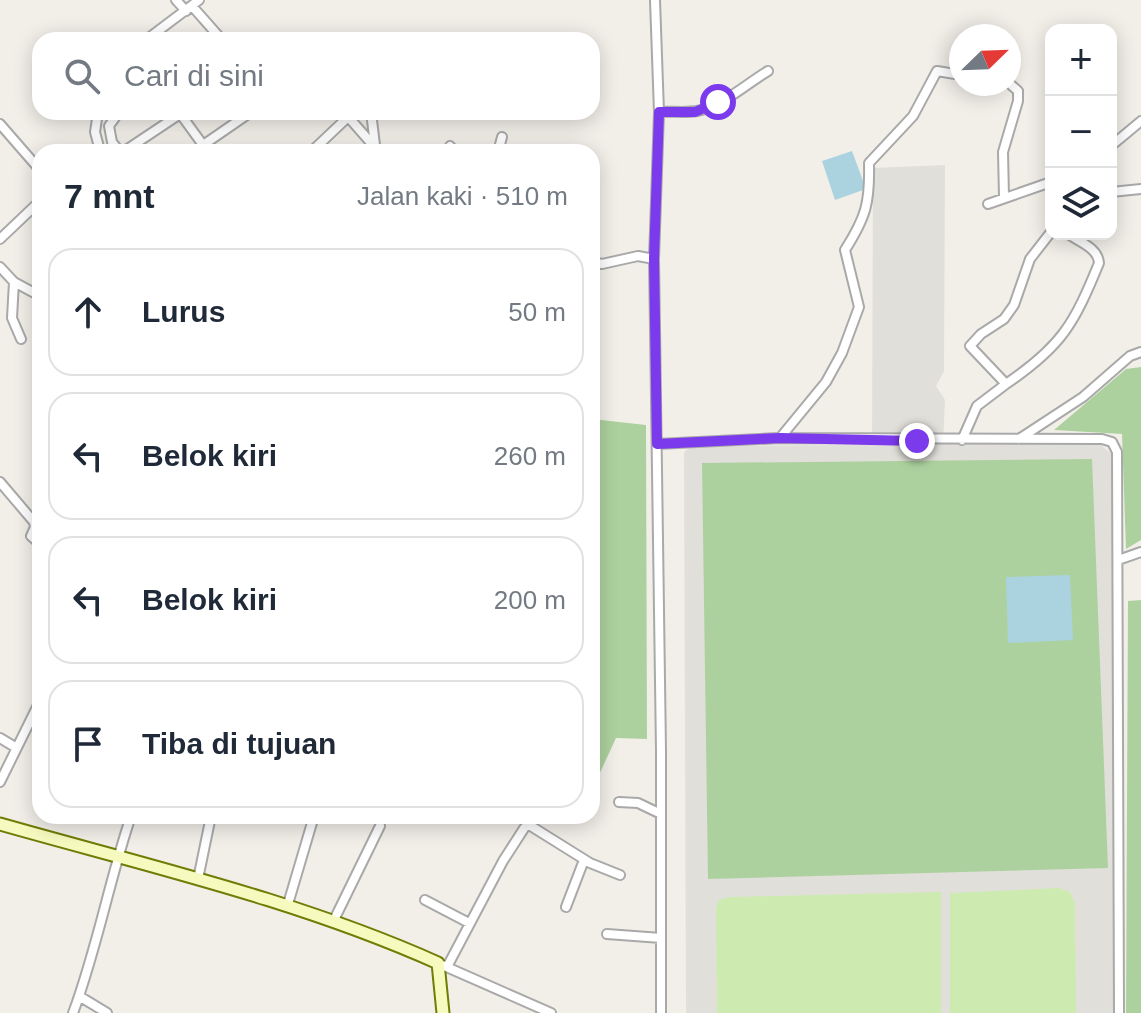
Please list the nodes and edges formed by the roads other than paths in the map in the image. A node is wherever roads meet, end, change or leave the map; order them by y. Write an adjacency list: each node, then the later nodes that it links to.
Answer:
1 (176, 0): 3 (street)
2 (655, 0): 9 (street)
3 (192, 6): 4 (street); 5 (street)
4 (157, 32)
5 (215, 32)
6 (768, 71): 9 (street)
7 (949, 73): 49 (street)
8 (1018, 96): 35 (street)
9 (659, 112): 41 (street)
10 (97, 120): 22 (street)
11 (113, 120): 23 (street)
12 (170, 120): 24 (street)
13 (186, 120): 25 (street)
14 (239, 120): 26 (street)
15 (340, 120): 27 (street)
16 (351, 120): 28 (street)
17 (372, 120): 29 (street)
18 (1141, 121): 21 (street)
19 (0, 124): 31 (street)
20 (502, 137): 30 (street)
21 (1117, 139)
22 (98, 144)
23 (114, 144)
24 (133, 144)
25 (202, 144)
26 (204, 144)
27 (318, 144)
28 (369, 144)
29 (374, 144)
30 (500, 144)
31 (32, 161)
32 (1045, 184): 35 (street)
33 (1141, 189): 34 (street)
34 (1117, 191)
35 (1004, 197): 36 (street)
36 (988, 204)
37 (32, 209): 38 (street)
38 (0, 239)
39 (1045, 240): 48 (street)
40 (1078, 240): 48 (street)
41 (654, 259): 42 (street); 52 (street)
42 (600, 264)
43 (0, 267): 44 (street)
44 (14, 282): 45 (street); 46 (street)
45 (32, 292)
46 (21, 339)
47 (1141, 352): 50 (street)
48 (1006, 384): 51 (street)
49 (780, 438): 51 (street); 52 (street)
50 (1018, 439): 51 (street); 56 (street)
51 (962, 440)
52 (657, 444): 62 (street)
53 (0, 482): 54 (street)
54 (32, 520)
55 (1141, 552): 56 (street)
56 (1118, 560): 88 (street)
57 (32, 716): 59 (street)
58 (0, 738): 59 (street)
59 (15, 747): 60 (street)
60 (0, 782)
61 (619, 802): 62 (street)
62 (661, 814): 80 (street)
63 (0, 824): 70 (street)
64 (128, 824): 70 (street)
65 (209, 824): 73 (street)
66 (312, 824): 75 (street)
67 (527, 824): 78 (street)
68 (534, 824): 71 (street)
69 (380, 826): 77 (street)
70 (117, 857): 73 (street); 82 (street)
71 (584, 860): 72 (street); 76 (street)
72 (620, 875)
73 (198, 879): 75 (street)
74 (425, 900): 78 (street)
75 (288, 904): 77 (street)
76 (566, 907)
77 (334, 920): 81 (street)
78 (469, 923): 81 (street)
79 (607, 934): 80 (street)
80 (661, 938): 87 (street)
81 (443, 965): 85 (street); 86 (street)
82 (79, 996): 83 (street); 84 (street)
83 (73, 1013)
84 (107, 1013)
85 (443, 1013)
86 (551, 1013)
87 (661, 1013)
88 (1119, 1013)

